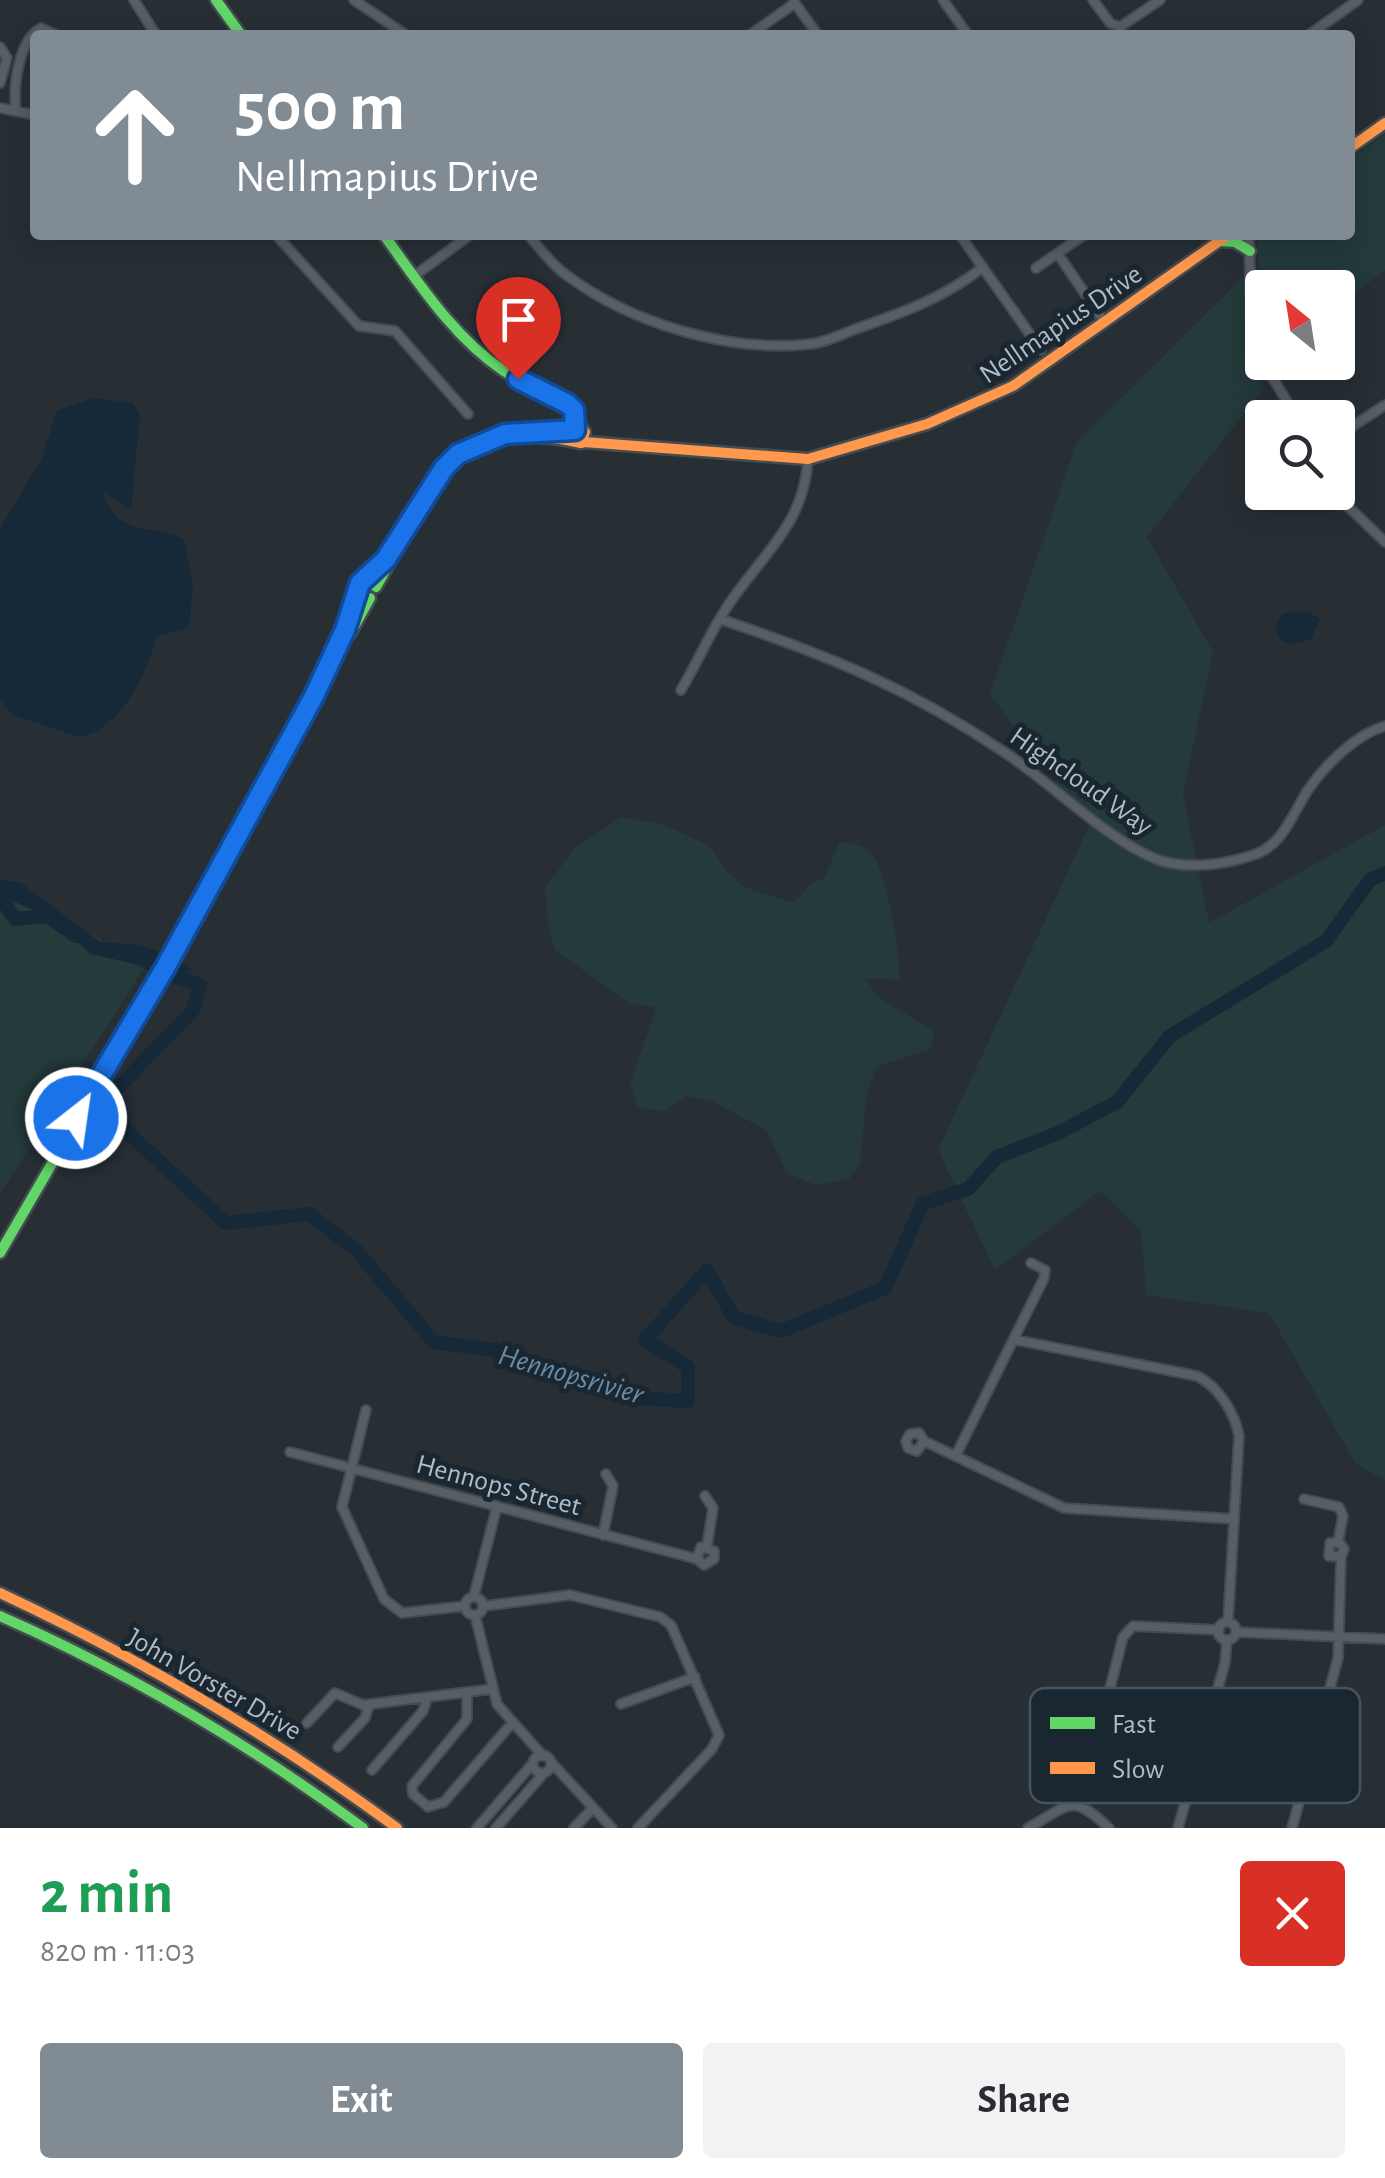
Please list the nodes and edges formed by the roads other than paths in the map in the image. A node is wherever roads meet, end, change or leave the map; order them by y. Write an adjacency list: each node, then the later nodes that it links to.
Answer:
1 (134, 0): 9 (street)
2 (216, 0): 10 (main road)
3 (354, 0): 11 (street)
4 (943, 0): 14 (street)
5 (1093, 0): 6 (street)
6 (1160, 0)
7 (1358, 0): 15 (street)
8 (794, 2): 12 (street); 13 (street)
9 (153, 30)
10 (237, 30)
11 (399, 30)
12 (757, 30)
13 (814, 30)
14 (964, 30)
15 (1316, 30)
16 (30, 40): 20 (street)
17 (0, 47): 18 (street)
18 (0, 83)
19 (0, 108): 20 (street)
20 (16, 111): 21 (street)
21 (30, 114)
22 (1385, 123): 23 (main road)
23 (1355, 144)
24 (284, 240): 42 (street)
25 (388, 240): 38 (main road)
26 (463, 240): 38 (street)
27 (533, 240): 35 (street)
28 (964, 240): 35 (street)
29 (1077, 240): 34 (street)
30 (1221, 240): 39 (main road, Nellmapius Drive)
31 (1230, 240): 33 (main road)
32 (1249, 240): 33 (street)
33 (1250, 250): 37 (street)
34 (1058, 254): 36 (street); 39 (street)
35 (983, 267): 40 (street)
36 (1036, 268)
37 (1251, 270)
38 (414, 276): 44 (main road)
39 (1106, 323): 45 (main road, Nellmapius Drive)
40 (1041, 350)
41 (1385, 405): 43 (street)
42 (468, 414)
43 (1355, 425)
44 (579, 434): 45 (main road, Nellmapius Drive); 48 (main road, Nellmapius Drive)
45 (808, 459): 51 (street)
46 (1352, 510): 47 (street)
47 (1385, 542)
48 (372, 584): 49 (main road); 50 (main road)
49 (358, 593): 50 (main road); 52 (main road)
50 (370, 598): 52 (main road)
51 (720, 619): 53 (street); 54 (street, Highcloud Way)
52 (326, 673): 55 (main road)
53 (681, 690)
54 (1385, 726)
55 (0, 1253)
56 (1031, 1263): 57 (street)
57 (1016, 1340): 61 (street); 67 (street)
58 (366, 1410): 62 (street)
59 (924, 1440): 61 (street)
60 (290, 1452): 62 (street, Hennops Street)
61 (956, 1453): 67 (street)
62 (350, 1469): 66 (street, Hennops Street); 75 (street)
63 (606, 1474): 68 (street)
64 (706, 1496): 70 (street)
65 (1304, 1499): 69 (street)
66 (496, 1506): 68 (street, Hennops Street); 74 (street)
67 (1232, 1519): 79 (street)
68 (604, 1535): 72 (street, Hennops Street)
69 (1338, 1542): 71 (street); 71 (street)
70 (707, 1546): 72 (street); 72 (street)
71 (1341, 1558): 82 (street)
72 (697, 1560)
73 (0, 1593): 105 (main road, John Vorster Drive)
74 (474, 1596): 75 (street); 76 (street)
75 (465, 1606): 77 (street)
76 (484, 1606): 77 (street); 85 (street)
77 (475, 1615): 89 (street)
78 (0, 1616): 104 (main road, John Vorster Drive)
79 (1228, 1622): 80 (street); 81 (street)
80 (1219, 1630): 84 (street); 86 (street)
81 (1236, 1632): 82 (street); 84 (street)
82 (1339, 1636): 83 (street); 88 (street)
83 (1385, 1639)
84 (1227, 1640): 87 (street)
85 (696, 1677): 92 (street); 110 (street)
86 (1110, 1688)
87 (1218, 1688)
88 (1331, 1688)
89 (492, 1689): 90 (street); 94 (street)
90 (467, 1692): 91 (street); 94 (street)
91 (427, 1698): 93 (street); 98 (street)
92 (621, 1704)
93 (369, 1705): 95 (street); 96 (street)
94 (513, 1722): 97 (street)
95 (307, 1723)
96 (338, 1747)
97 (542, 1764): 99 (street); 102 (street); 103 (street)
98 (372, 1770)
99 (499, 1800): 103 (street); 106 (street)
100 (1185, 1803): 113 (street)
101 (1299, 1803): 114 (street)
102 (593, 1808): 108 (street); 109 (street)
103 (511, 1811): 107 (street)
104 (363, 1828)
105 (398, 1828)
106 (477, 1828)
107 (496, 1828)
108 (574, 1828)
109 (612, 1828)
110 (638, 1828)
111 (1028, 1828): 112 (street)
112 (1109, 1828)
113 (1178, 1828)
114 (1292, 1828)

